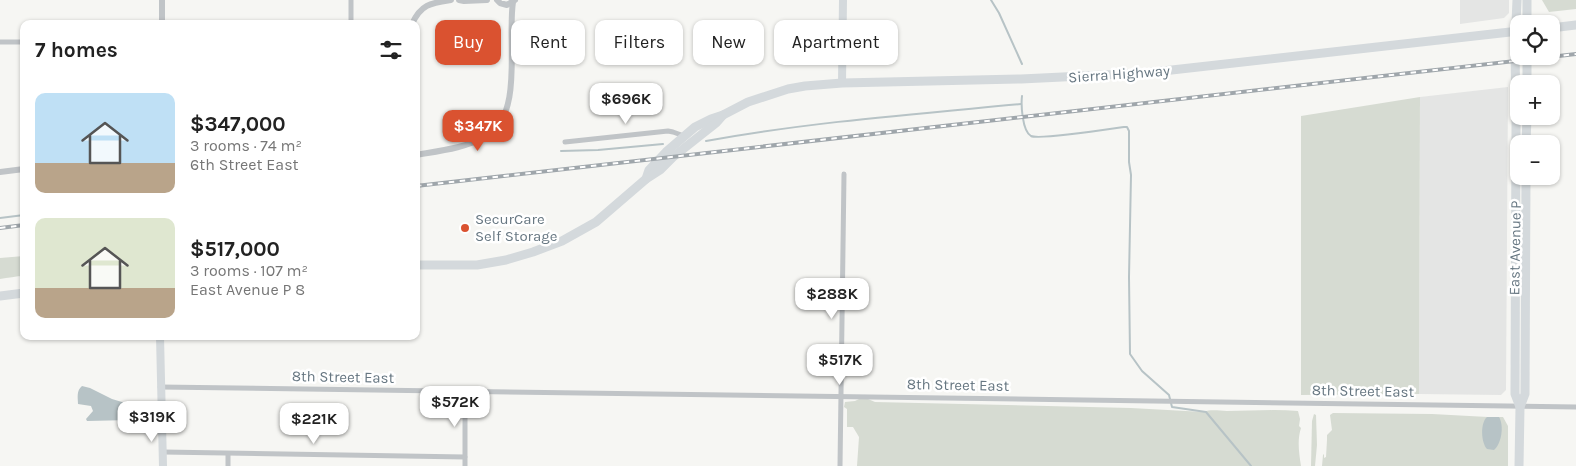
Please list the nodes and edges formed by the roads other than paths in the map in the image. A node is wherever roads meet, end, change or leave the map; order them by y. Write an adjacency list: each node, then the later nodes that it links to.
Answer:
1 (162, 0): 13 (street)
2 (351, 0): 14 (street)
3 (451, 0): 15 (street)
4 (459, 0): 5 (street)
5 (487, 0)
6 (496, 0): 10 (street)
7 (843, 0): 22 (main road)
8 (1517, 0): 11 (main road, East Avenue P)
9 (1527, 0): 12 (main road)
10 (514, 1): 26 (street)
11 (1517, 15)
12 (1527, 15)
13 (162, 20)
14 (351, 20)
15 (414, 20)
16 (1576, 25): 17 (main road)
17 (1560, 27)
18 (1510, 32): 22 (main road, Sierra Highway)
19 (0, 42): 20 (street)
20 (20, 42)
21 (1515, 65): 39 (main road, East Avenue P)
22 (842, 83): 23 (main road, Sierra Highway)
23 (723, 115): 24 (main road, Sierra Highway); 30 (main road, Sierra Highway)
24 (684, 136): 25 (street); 30 (main road, Sierra Highway)
25 (565, 142)
26 (420, 155)
27 (20, 170): 28 (street)
28 (0, 172)
29 (844, 174): 38 (street)
30 (646, 179): 32 (main road, Sierra Highway)
31 (1526, 185): 39 (main road)
32 (420, 265)
33 (20, 294): 34 (main road)
34 (0, 296)
35 (160, 340): 36 (main road)
36 (160, 387): 37 (street, 8th Street East); 41 (main road)
37 (465, 391): 38 (street, 8th Street East); 43 (street)
38 (841, 396): 39 (street, 8th Street East); 47 (street)
39 (1520, 407): 40 (street, 8th Street East); 48 (main road, East Avenue P)
40 (1576, 407)
41 (164, 452): 42 (street); 44 (main road)
42 (228, 454): 43 (street); 45 (street)
43 (465, 456): 46 (street)
44 (163, 466)
45 (228, 466)
46 (464, 466)
47 (840, 466)
48 (1519, 466)

